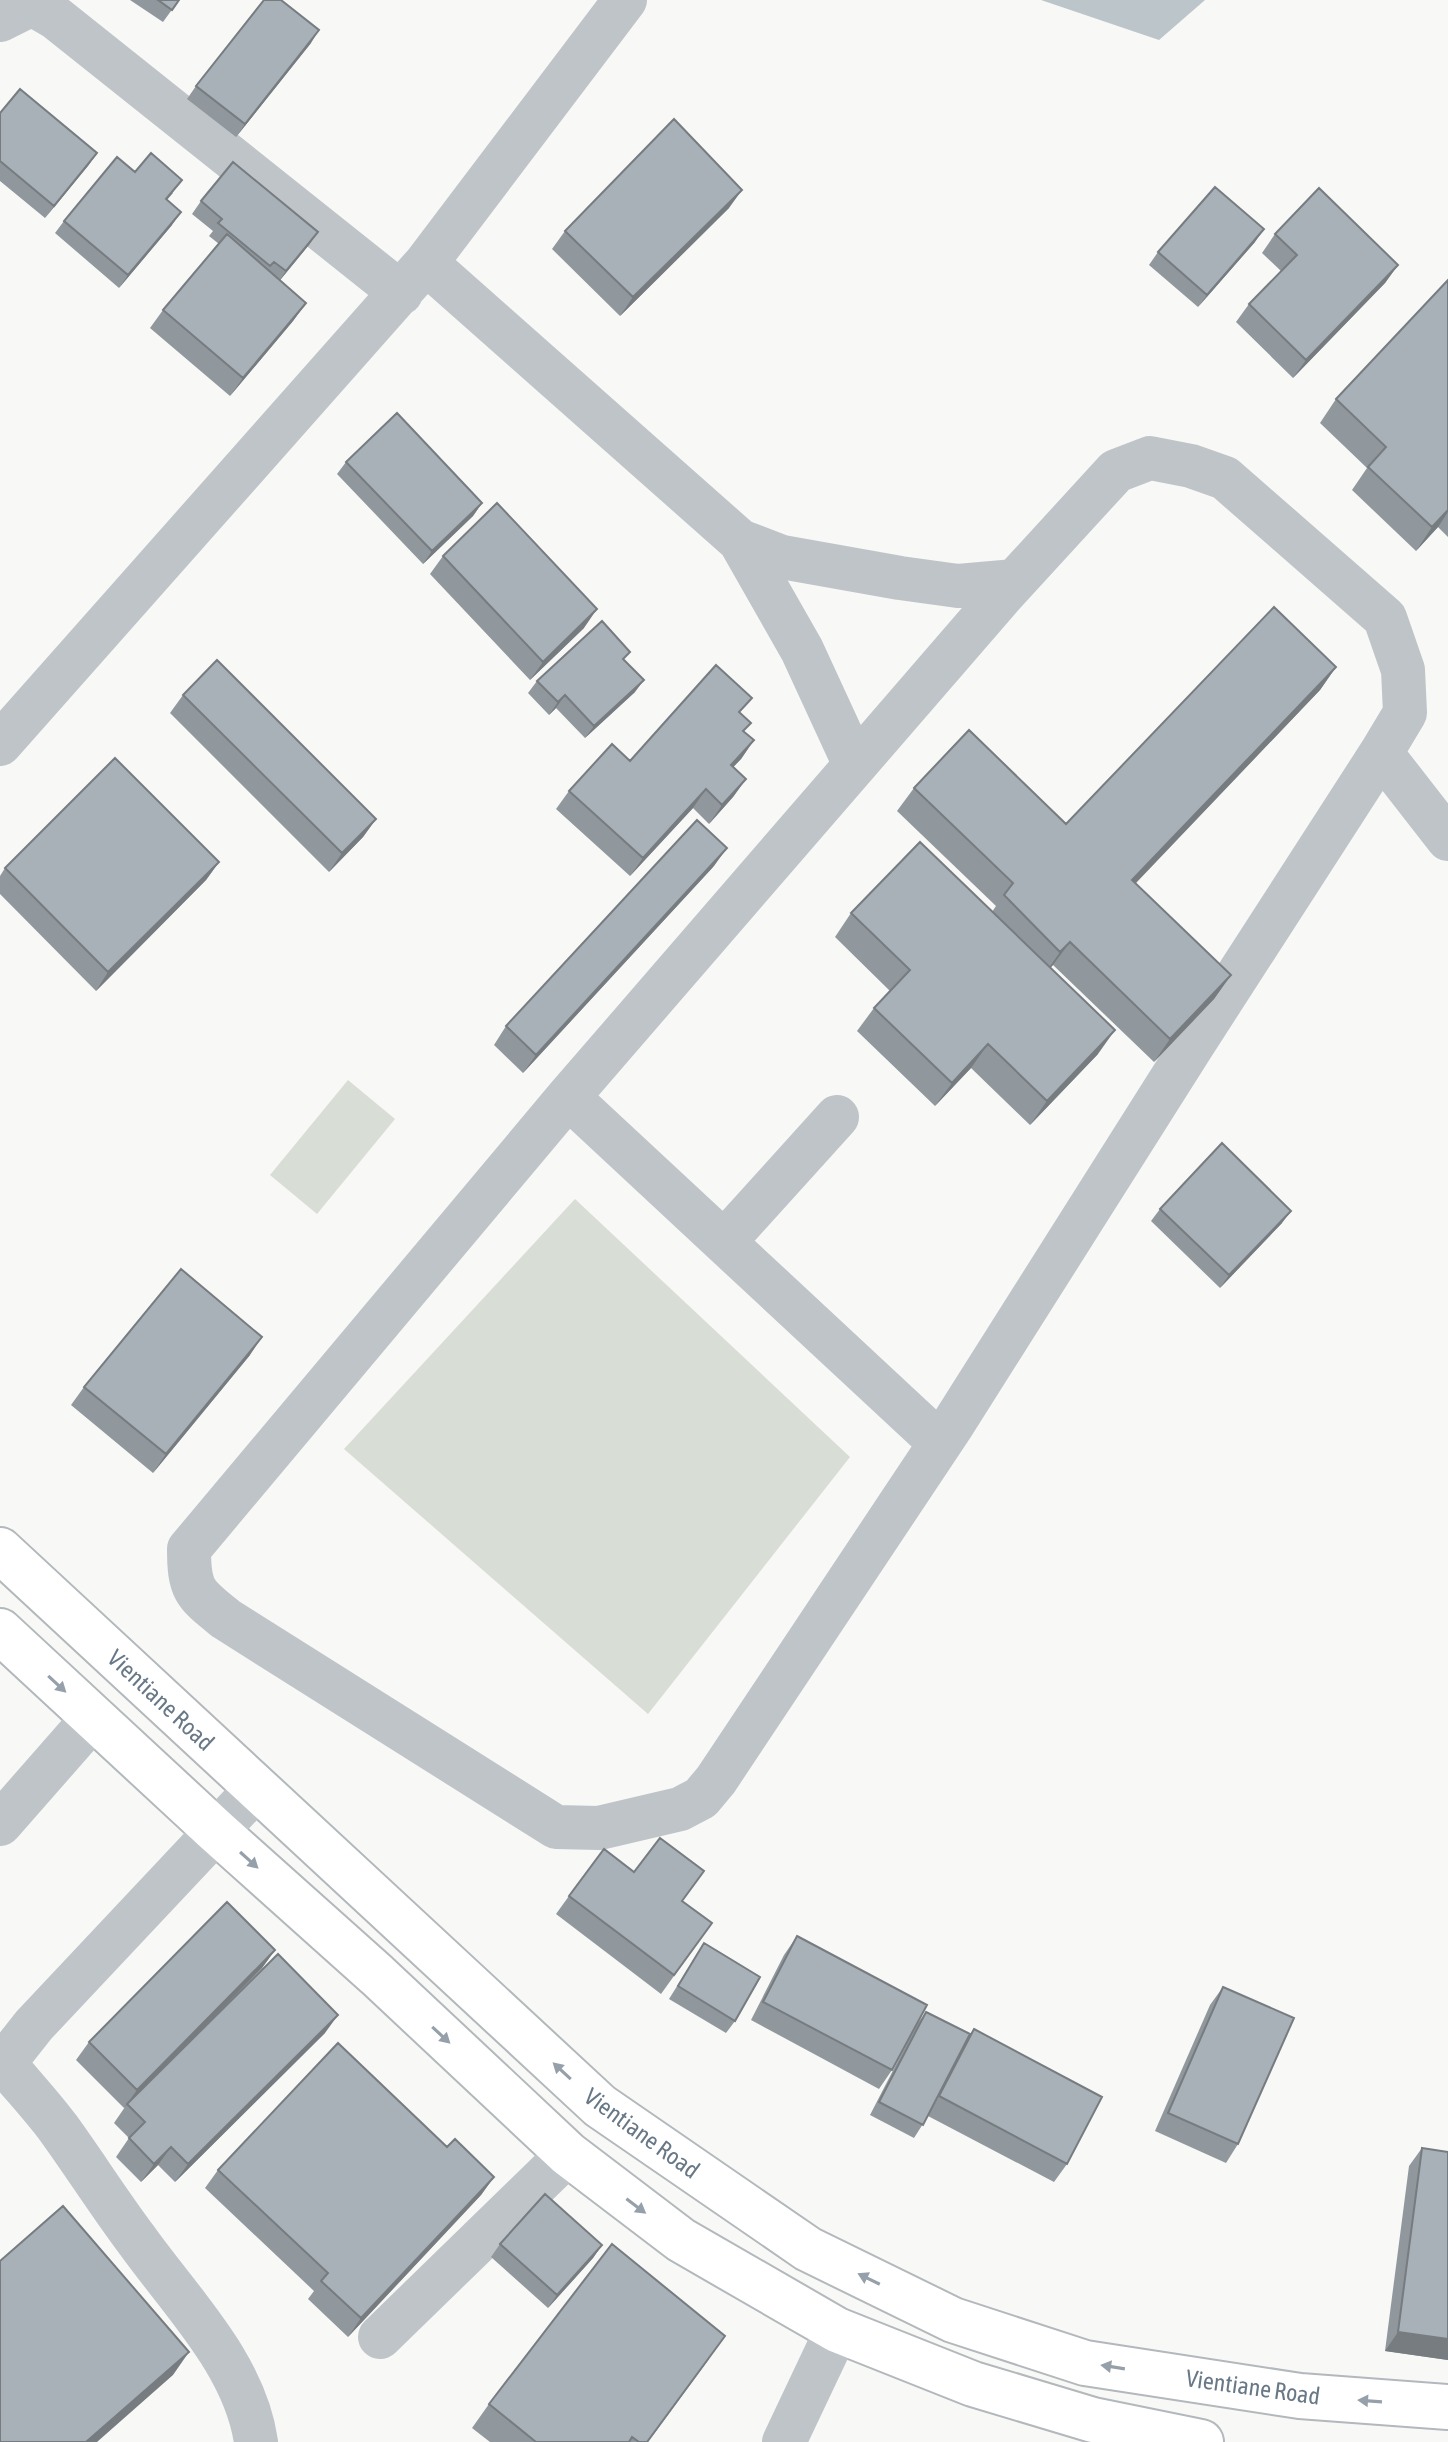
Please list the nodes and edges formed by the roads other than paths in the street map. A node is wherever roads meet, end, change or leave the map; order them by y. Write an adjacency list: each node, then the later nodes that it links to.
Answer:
1 (625, 0): 3 (street)
2 (0, 20): 3 (street)
3 (413, 278): 4 (street); 6 (street)
4 (740, 541): 5 (street); 8 (street)
5 (1015, 581): 7 (street); 8 (street)
6 (0, 744)
7 (1381, 753): 9 (street); 13 (street)
8 (855, 765): 10 (street)
9 (1448, 839)
10 (568, 1097): 12 (street); 13 (street)
11 (837, 1117): 12 (street)
12 (724, 1242): 13 (street)
13 (940, 1443)
14 (0, 1550): 17 (main road, Vientiane Road)
15 (0, 1631): 16 (main road, one-way to 16)
16 (93, 1718): 18 (street); 19 (main road)
17 (256, 1789): 19 (street); 24 (main road, Vientiane Road, one-way to 17)
18 (0, 1824)
19 (216, 1831): 20 (street); 21 (main road, one-way to 21)
20 (1, 2063): 25 (street)
21 (568, 2154): 22 (main road, one-way to 22); 23 (street)
22 (837, 2330): 26 (street); 27 (main road)
23 (380, 2337)
24 (1448, 2407)
25 (256, 2442)
26 (784, 2442)
27 (1201, 2442)

